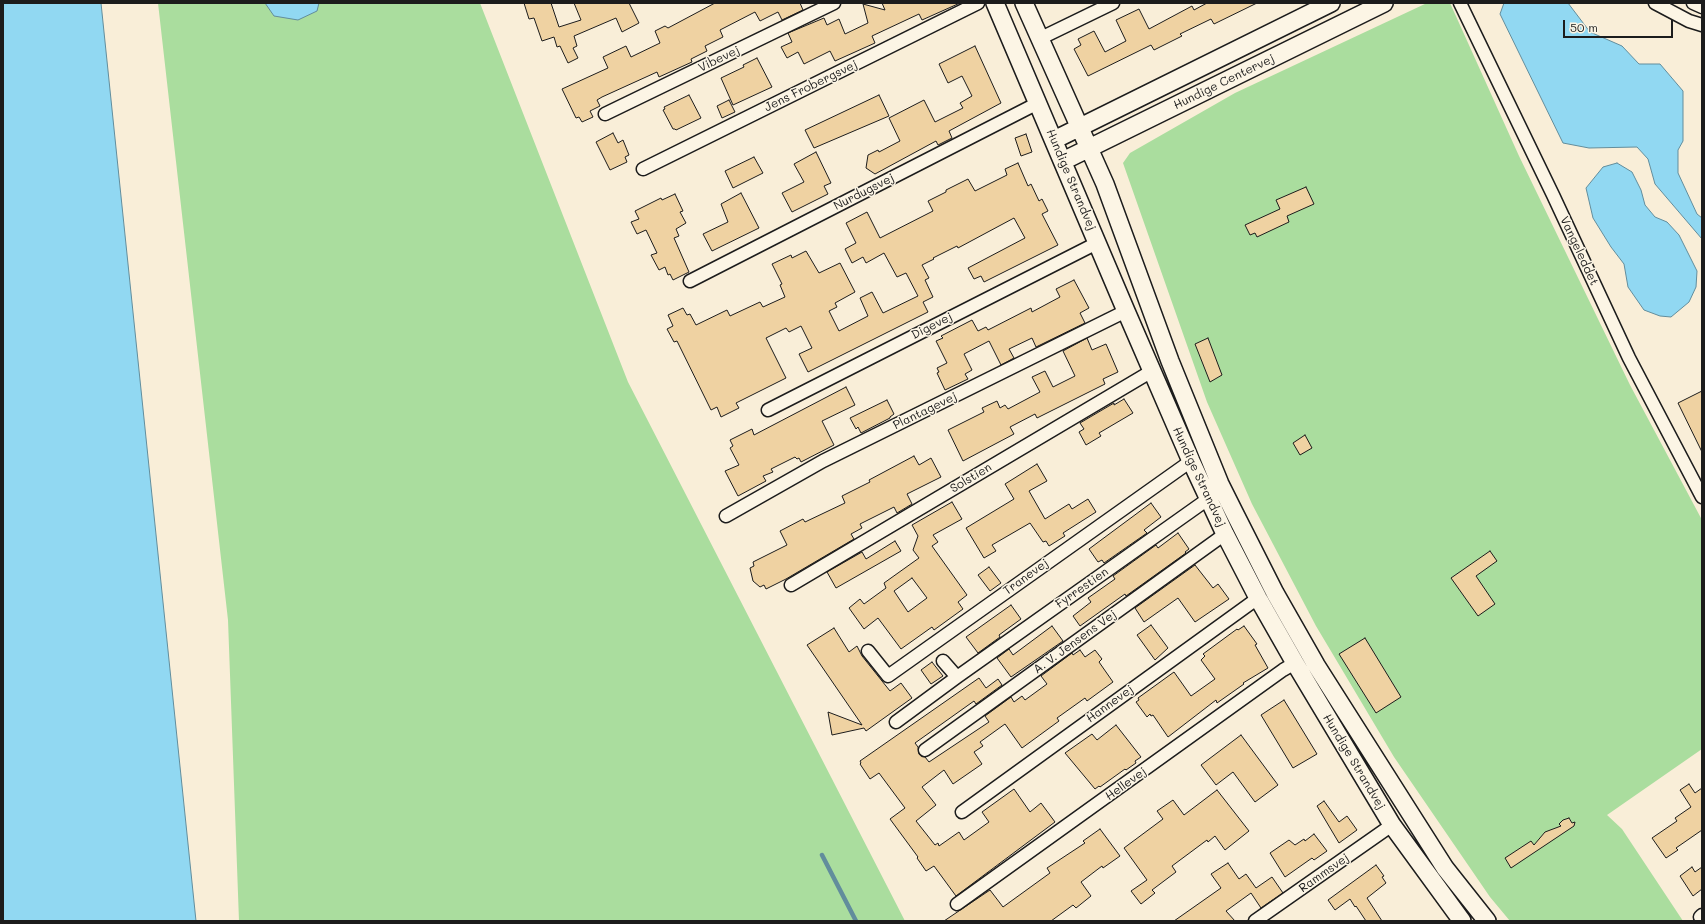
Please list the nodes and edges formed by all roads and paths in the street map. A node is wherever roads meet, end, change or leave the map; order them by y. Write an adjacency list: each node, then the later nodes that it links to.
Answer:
1 (834, 3): 15 (street, Vibevej)
2 (978, 3): 20 (street, Jens Frobergsvej)
3 (995, 3): 14 (main road, Hundige Strandvej)
4 (1024, 3): 13 (main road, Hundige Strandvej)
5 (1113, 3): 13 (street)
6 (1331, 3): 16 (main road, Hundige Centervej)
7 (1384, 3): 18 (main road, Hundige Centervej)
8 (1460, 3): 27 (street, Vangeleddet)
9 (1655, 3): 12 (street)
10 (1693, 3): 11 (street)
11 (1702, 8)
12 (1702, 25)
13 (1041, 38): 16 (main road, Hundige Strandvej)
14 (1038, 104): 17 (main road, Hundige Strandvej); 22 (street, Nurdugsvej)
15 (605, 114)
16 (1080, 127): 17 (main road, Hundige Centervej); 18 (main road, Hundige Strandvej)
17 (1054, 140): 19 (main road, Hundige Strandvej)
18 (1089, 148): 19 (main road, Hundige Centervej); 44 (main road, Hundige Strandvej)
19 (1063, 161): 21 (main road, Hundige Strandvej)
20 (643, 169)
21 (1097, 243): 23 (main road, Hundige Strandvej); 25 (street, Digevej)
22 (690, 281)
23 (1126, 311): 24 (main road, Hundige Strandvej); 29 (street, Plantagevej)
24 (1152, 371): 26 (main road, Hundige Strandvej); 31 (street, Solstien)
25 (768, 410)
26 (1191, 460): 28 (main road, Hundige Strandvej); 33 (street, Tranevej)
27 (1702, 497)
28 (1208, 499): 30 (main road, Hundige Strandvej); 36 (street, Fyrrestien)
29 (726, 516)
30 (1225, 534): 32 (main road, Hundige Strandvej); 38 (street, A. V. Jensens Vej)
31 (790, 585)
32 (1258, 598): 35 (main road, Hundige Strandvej); 39 (street, Hannevej)
33 (868, 651)
34 (943, 661): 36 (street)
35 (1295, 663): 40 (main road, Hundige Strandvej); 41 (street, Hellevej)
36 (957, 677): 37 (street, Fyrrestien)
37 (896, 722)
38 (925, 750)
39 (962, 812)
40 (1392, 825): 42 (street, Rammsvej); 43 (main road, Hundige Strandvej)
41 (957, 904)
42 (1255, 921)
43 (1462, 921)
44 (1487, 921)

